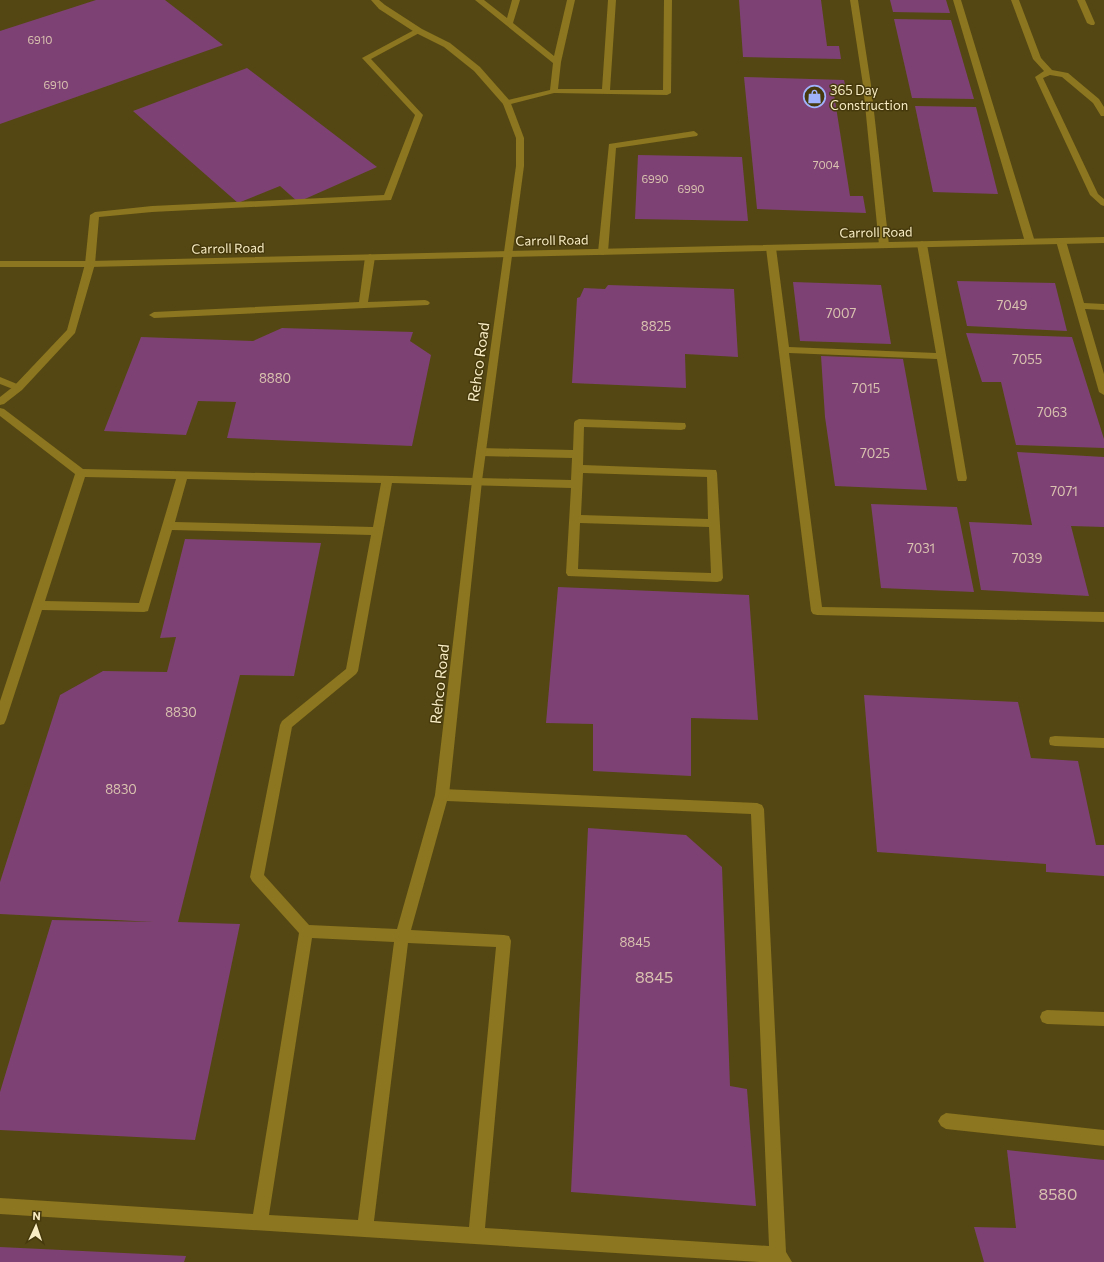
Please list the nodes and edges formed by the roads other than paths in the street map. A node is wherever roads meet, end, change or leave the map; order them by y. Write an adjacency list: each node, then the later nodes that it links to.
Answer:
1 (375, 0): 13 (street, Rehco Road)
2 (479, 0): 12 (street)
3 (516, 0): 12 (street)
4 (571, 0): 14 (street)
5 (612, 0): 17 (street)
6 (668, 0): 17 (street)
7 (854, 0): 26 (street)
8 (958, 0): 24 (street)
9 (1015, 0): 15 (street)
10 (1081, 0): 11 (street)
11 (1091, 23)
12 (509, 24): 14 (street)
13 (419, 31): 18 (street, Rehco Road); 32 (street)
14 (557, 62): 16 (street)
15 (1049, 72): 19 (street); 21 (street)
16 (554, 91): 17 (street); 18 (street)
17 (606, 91)
18 (508, 103): 29 (street, Rehco Road)
19 (1104, 114)
20 (694, 134): 28 (street)
21 (1104, 203)
22 (1104, 240): 23 (street, Carroll Road)
23 (1062, 241): 24 (street, Carroll Road); 35 (street)
24 (1030, 242): 25 (street, Carroll Road)
25 (922, 244): 26 (street, Carroll Road); 39 (street)
26 (884, 245): 27 (street, Carroll Road)
27 (771, 248): 28 (street, Carroll Road); 38 (street)
28 (603, 252): 29 (street, Carroll Road)
29 (508, 254): 30 (street, Carroll Road); 47 (street, Rehco Road)
30 (370, 257): 32 (street, Carroll Road); 34 (street)
31 (0, 264): 32 (street, Carroll Road)
32 (90, 264): 42 (street)
33 (426, 303): 34 (street)
34 (363, 305): 37 (street)
35 (1080, 306): 36 (street); 40 (street)
36 (1104, 307)
37 (154, 315)
38 (784, 350): 39 (street); 61 (street)
39 (941, 356): 52 (street)
40 (1101, 370): 43 (street)
41 (0, 380): 42 (street)
42 (18, 388): 44 (street)
43 (1104, 392)
44 (0, 402)
45 (0, 411): 50 (street)
46 (681, 426): 48 (street)
47 (481, 452): 48 (street); 54 (street, Rehco Road)
48 (578, 454): 49 (street)
49 (577, 469): 55 (street); 57 (street)
50 (81, 473): 51 (street); 60 (street)
51 (183, 475): 53 (street); 58 (street)
52 (962, 478)
53 (387, 479): 54 (street); 59 (street)
54 (476, 481): 55 (street); 65 (street, Rehco Road)
55 (576, 484): 56 (street)
56 (574, 519): 57 (street); 57 (street)
57 (714, 524)
58 (168, 526): 59 (street); 60 (street)
59 (378, 531): 66 (street)
60 (38, 606): 62 (street)
61 (1104, 616)
62 (0, 720)
63 (1056, 741): 64 (street)
64 (1104, 743)
65 (442, 795): 67 (street, Rehco Road); 76 (street)
66 (306, 931): 67 (street); 73 (street)
67 (402, 936): 74 (street, Rehco Road); 75 (street)
68 (1047, 1017): 69 (street)
69 (1104, 1019)
70 (946, 1121): 71 (street)
71 (1104, 1138)
72 (0, 1206): 73 (street)
73 (260, 1223): 74 (street)
74 (365, 1229): 75 (street)
75 (476, 1236): 76 (street)
76 (781, 1259)

